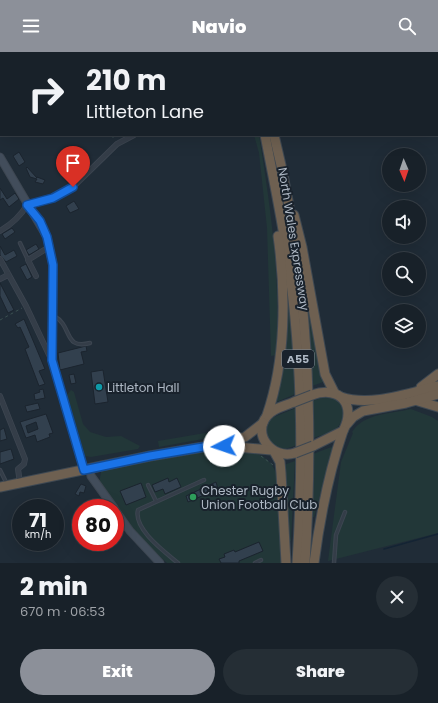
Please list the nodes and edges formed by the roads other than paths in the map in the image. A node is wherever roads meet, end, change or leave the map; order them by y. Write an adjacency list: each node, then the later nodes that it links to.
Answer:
1 (132, 136): 7 (street)
2 (265, 136): 5 (highway, North Wales Expressway / A55)
3 (274, 136): 6 (highway, North Wales Expressway / A55)
4 (0, 157): 7 (street)
5 (269, 157): 27 (highway); 46 (highway, North Wales Expressway / A55)
6 (281, 163): 23 (highway); 47 (highway, North Wales Expressway / A55)
7 (27, 205): 8 (street); 10 (street)
8 (0, 232)
9 (20, 243): 12 (lane)
10 (49, 247): 12 (street); 16 (street)
11 (0, 259): 13 (street)
12 (28, 260): 14 (street)
13 (8, 275): 15 (street); 18 (street)
14 (36, 276)
15 (0, 279)
16 (53, 315): 17 (lane); 18 (street)
17 (90, 343)
18 (52, 360): 31 (street)
19 (438, 374): 21 (highway)
20 (438, 386): 21 (highway)
21 (407, 393): 23 (highway)
22 (438, 394): 25 (highway)
23 (338, 395): 27 (highway, bridge); 28 (highway)
24 (0, 396): 34 (street)
25 (415, 400): 26 (highway); 28 (highway)
26 (438, 407)
27 (265, 419): 29 (highway); 30 (highway)
28 (345, 428): 30 (highway, bridge); 48 (highway)
29 (215, 445): 30 (highway); 31 (highway)
30 (273, 452): 45 (highway)
31 (87, 469): 34 (highway); 37 (street)
32 (0, 470): 36 (lane)
33 (204, 480): 38 (lane)
34 (20, 483): 36 (highway)
35 (148, 485): 38 (lane)
36 (4, 486)
37 (107, 499)
38 (156, 501): 43 (lane)
39 (345, 512): 49 (lane)
40 (124, 523): 42 (street)
41 (261, 560): 44 (lane)
42 (160, 563)
43 (178, 563)
44 (255, 563)
45 (286, 563)
46 (297, 563)
47 (305, 563)
48 (314, 563)
49 (334, 563)

